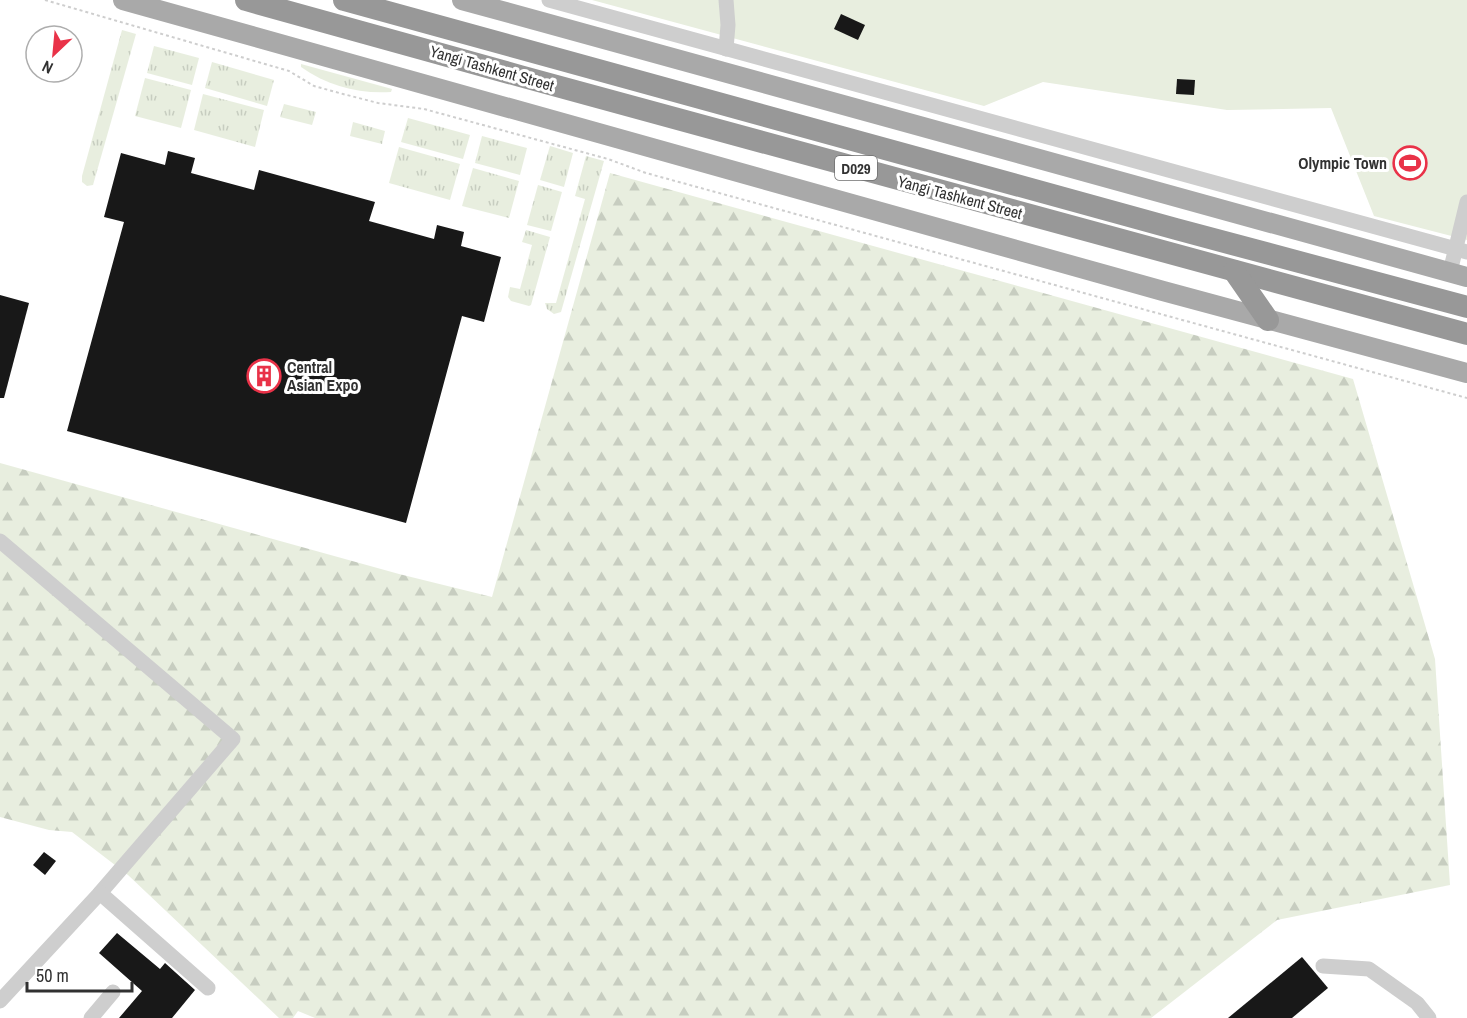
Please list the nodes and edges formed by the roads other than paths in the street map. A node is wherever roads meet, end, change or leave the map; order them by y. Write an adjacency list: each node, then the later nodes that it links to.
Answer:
1 (123, 0): 13 (main road)
2 (246, 0): 10 (highway, Yangi Tashkent Street / D029)
3 (344, 0): 12 (highway, Yangi Tashkent Street / D029)
4 (462, 0): 11 (main road)
5 (549, 0): 7 (lane)
6 (726, 0): 7 (lane)
7 (726, 49): 9 (lane)
8 (1467, 202): 9 (lane)
9 (1461, 250): 11 (lane)
10 (1234, 271): 13 (highway); 14 (highway, Yangi Tashkent Street / D029)
11 (1458, 275)
12 (1467, 307)
13 (1268, 320): 15 (main road)
14 (1467, 334)
15 (1467, 373)
16 (0, 541): 17 (lane)
17 (100, 894): 19 (lane); 21 (lane)
18 (1323, 966): 23 (lane)
19 (208, 988)
20 (113, 992): 22 (lane)
21 (0, 1001)
22 (91, 1018)
23 (1429, 1018)

